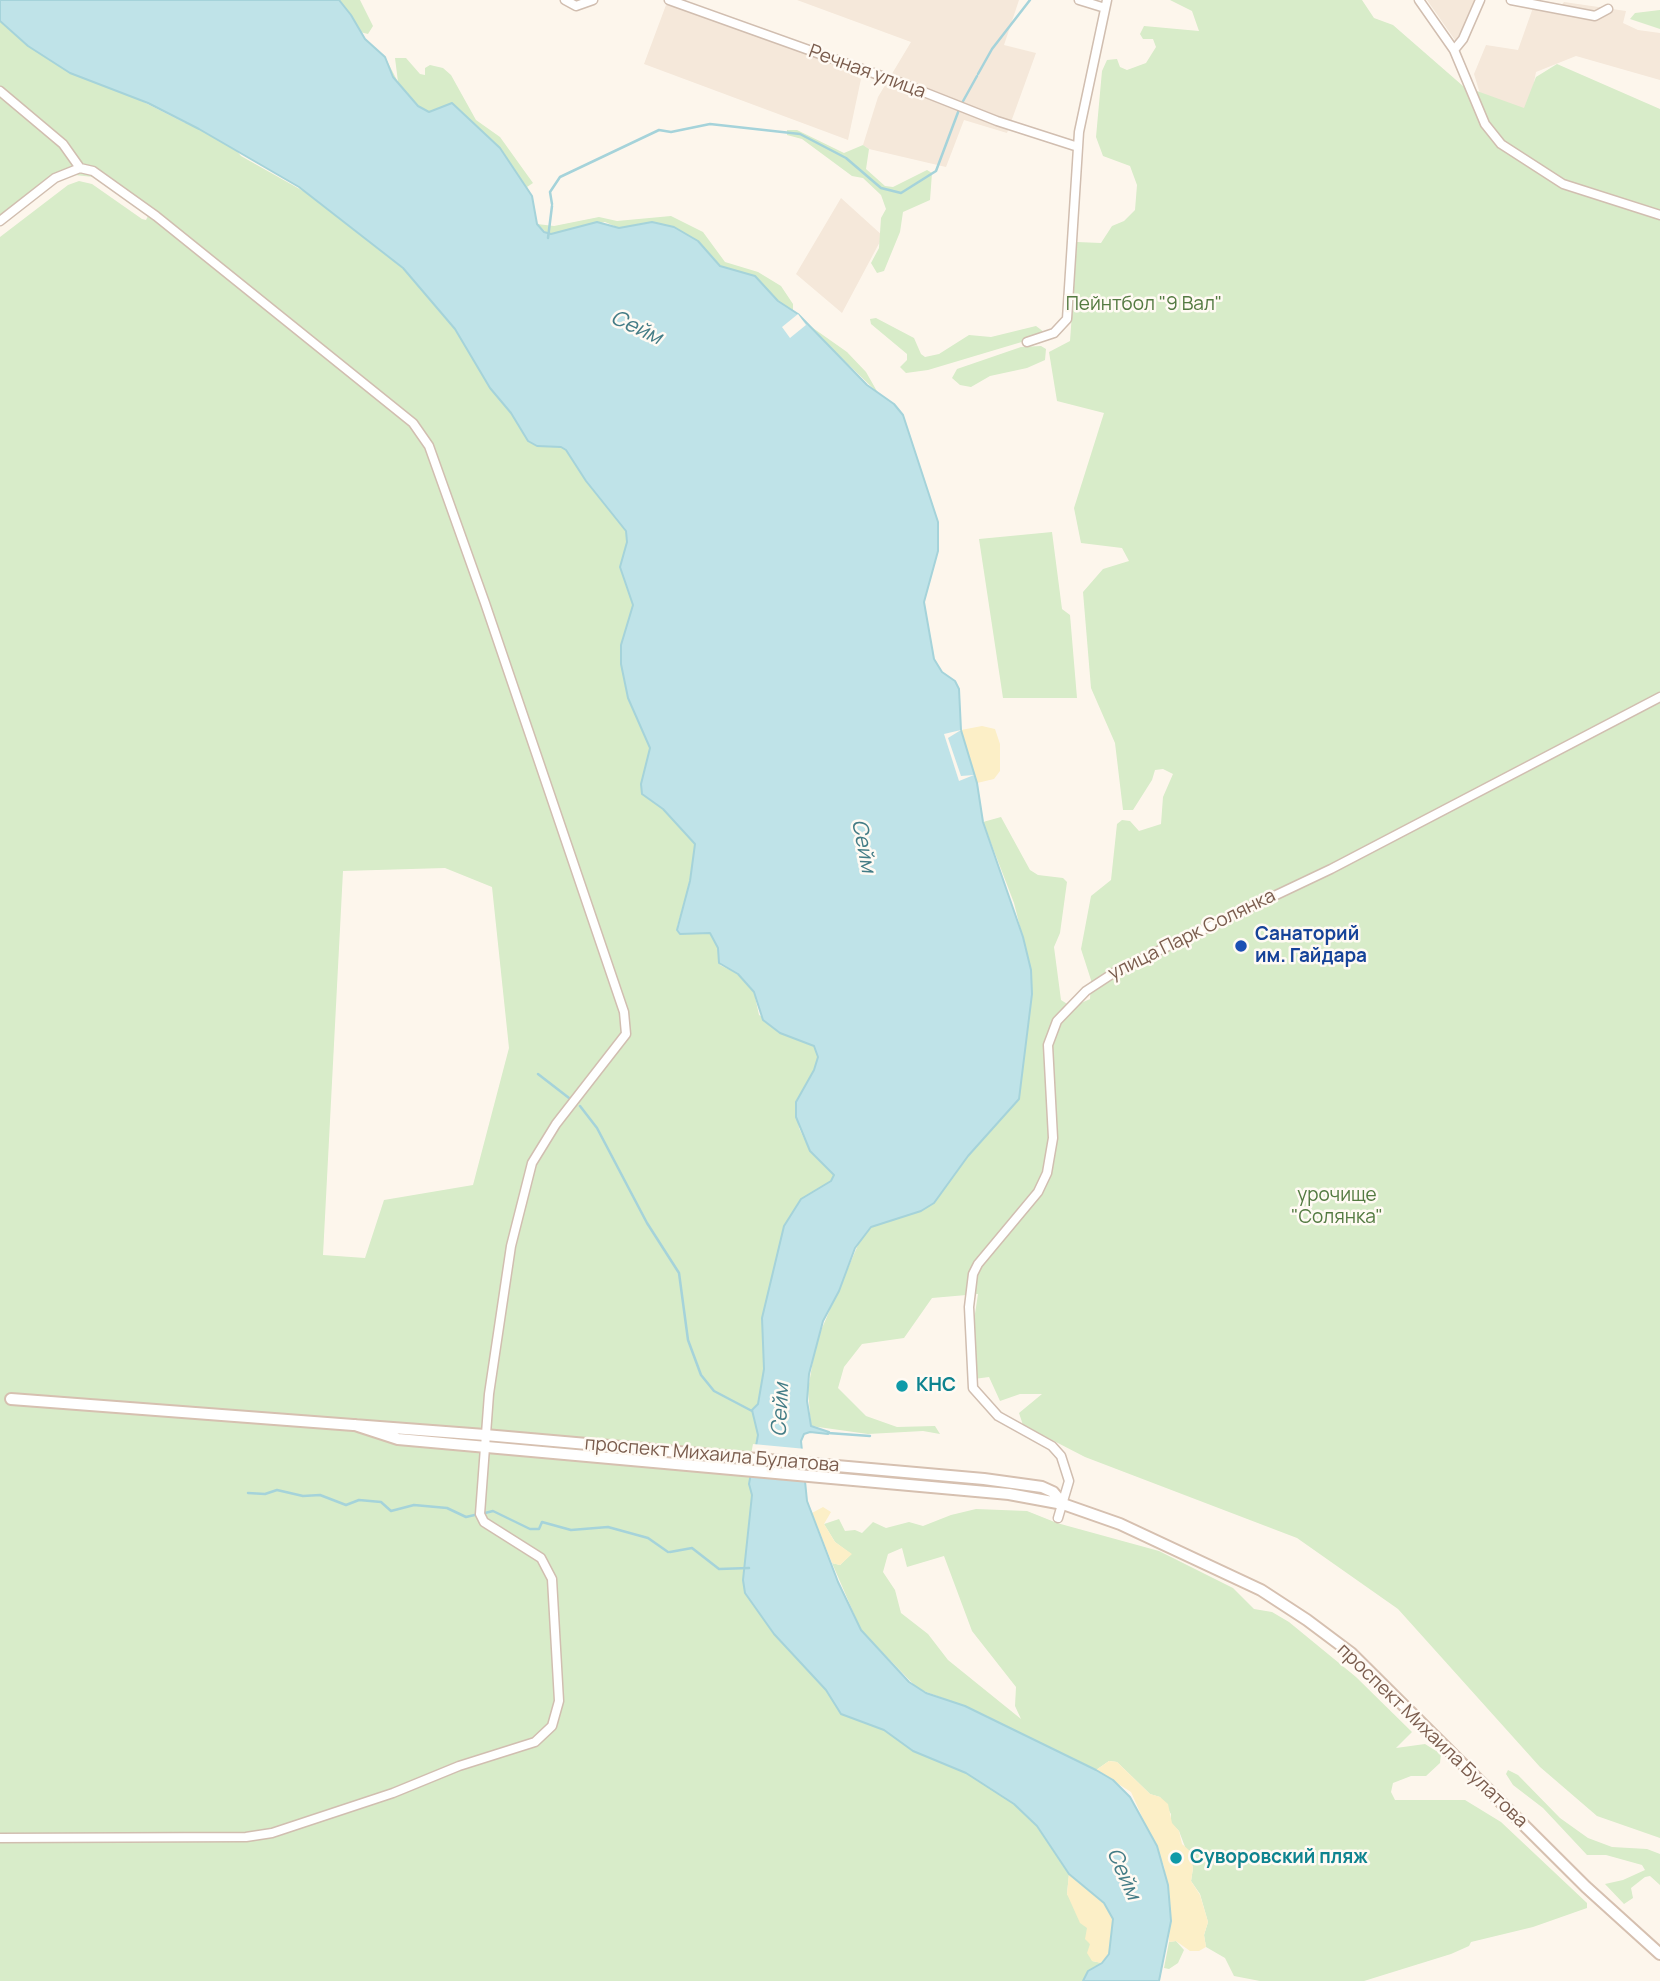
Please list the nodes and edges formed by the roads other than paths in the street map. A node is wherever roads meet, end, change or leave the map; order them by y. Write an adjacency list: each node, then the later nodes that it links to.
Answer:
1 (565, 0): 2 (street)
2 (593, 0)
3 (668, 0): 12 (street, Речная улица)
4 (1079, 0): 8 (street)
5 (1419, 0): 10 (street)
6 (1480, 0): 10 (street)
7 (1511, 0): 9 (street)
8 (1106, 4): 12 (street)
9 (1608, 9)
10 (1454, 50): 14 (street)
11 (0, 91): 13 (street)
12 (1078, 147): 16 (street)
13 (80, 168): 15 (street); 20 (street)
14 (1660, 215)
15 (0, 221)
16 (1027, 342)
17 (1660, 697): 22 (street, улица Парк Солянка)
18 (11, 1399): 19 (street, проспект Михаила Булатова)
19 (355, 1425): 20 (street, проспект Михаила Булатова); 21 (street, проспект Михаила Булатова)
20 (485, 1435): 21 (street); 22 (street, проспект Михаила Булатова)
21 (484, 1448): 22 (street, проспект Михаила Булатова); 24 (street)
22 (1063, 1504): 23 (street, улица Парк Солянка); 25 (street, проспект Михаила Булатова)
23 (1058, 1518)
24 (0, 1838)
25 (1660, 1954)

